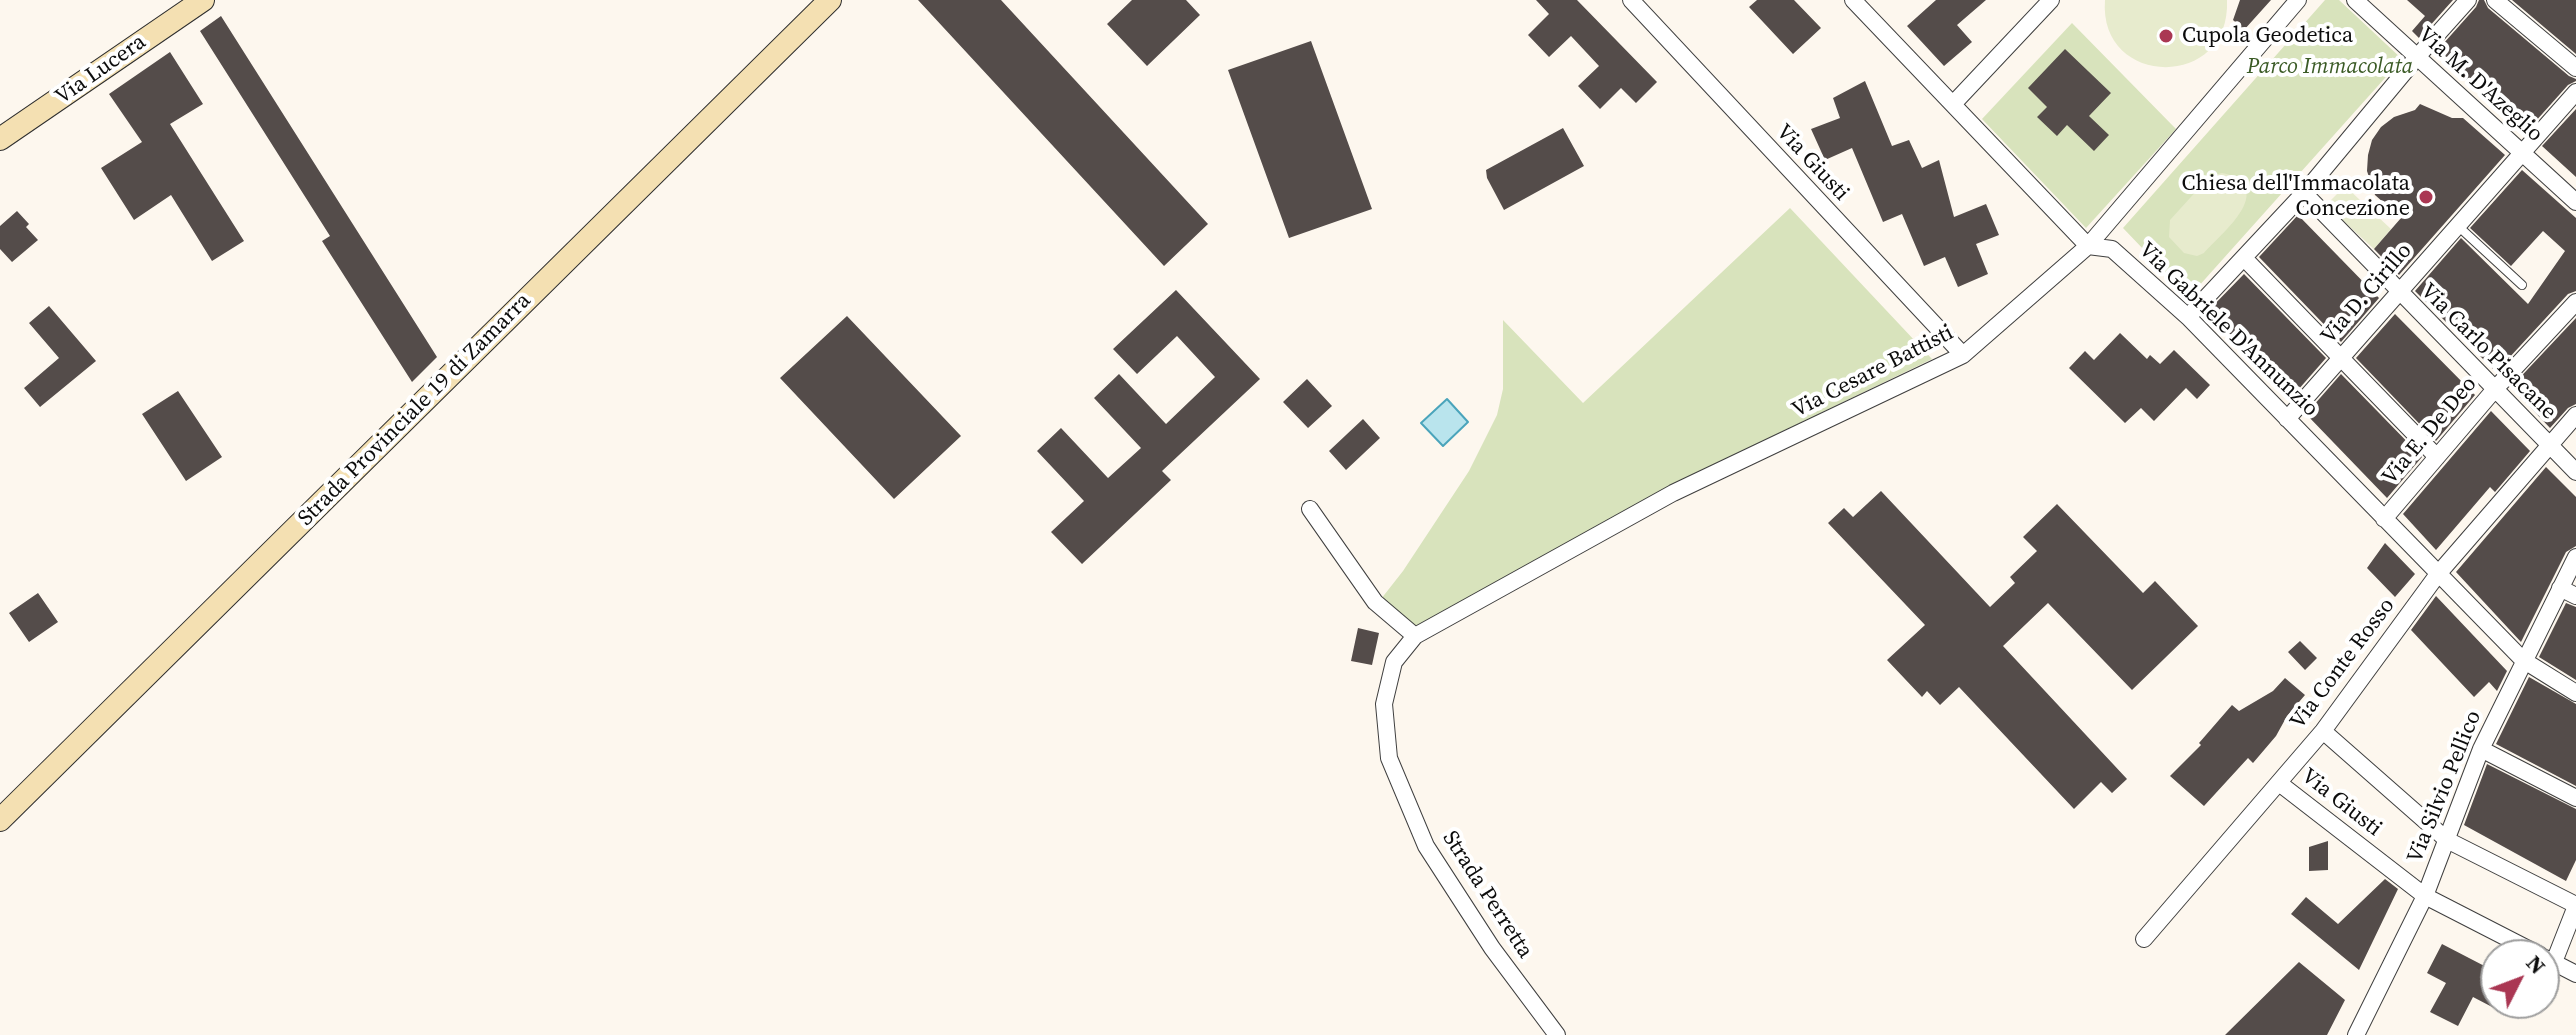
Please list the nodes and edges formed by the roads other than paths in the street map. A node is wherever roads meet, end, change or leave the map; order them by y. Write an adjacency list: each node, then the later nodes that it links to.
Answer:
1 (203, 0): 14 (street, Via Lucera)
2 (830, 0): 46 (street, Strada Provinciale 19 di Zamarra)
3 (1631, 0): 25 (street, Via Giusti)
4 (1853, 0): 13 (street, Via Gabriele D'Annunzio)
5 (2051, 0): 13 (street)
6 (2298, 0): 19 (street, Via Cesare Battisti)
7 (2355, 0): 10 (street, Via M. D'Azeglio)
8 (2468, 0): 10 (street)
9 (2495, 0): 11 (street)
10 (2417, 57): 15 (street, Via M. D'Azeglio); 16 (street)
11 (2576, 68)
12 (2576, 92): 15 (street, Via D. Cirillo)
13 (1954, 103): 19 (street, Via Gabriele D'Annunzio)
14 (0, 139)
15 (2522, 153): 17 (street, Via M. D'Azeglio); 18 (street, Via D. Cirillo)
16 (2304, 193): 20 (street); 22 (street, Via Carlo Pisacane)
17 (2576, 202)
18 (2457, 225): 21 (lane); 22 (street, Via D. Cirillo)
19 (2088, 246): 24 (street, Via Gabriele D'Annunzio); 25 (street, Via Cesare Battisti)
20 (2244, 258): 24 (street); 26 (street)
21 (2522, 285)
22 (2398, 292): 26 (street, Via D. Cirillo); 27 (street, Via Carlo Pisacane)
23 (2576, 302): 27 (street, Via E. De Deo)
24 (2188, 317): 29 (street, Via Gabriele D'Annunzio)
25 (1963, 355): 39 (street, Via Cesare Battisti)
26 (2341, 357): 29 (street, Via D. Cirillo); 31 (street)
27 (2495, 389): 30 (street, Via Carlo Pisacane); 31 (street, Via E. De Deo)
28 (2576, 415): 30 (street, Via Conte Rosso)
29 (2287, 419): 34 (street, Via Gabriele D'Annunzio)
30 (2549, 444): 32 (street, Via Carlo Pisacane); 36 (street, Via Conte Rosso)
31 (2437, 457): 34 (street, Via E. De Deo)
32 (2576, 472)
33 (1310, 509): 39 (street)
34 (2384, 519): 36 (street, Via Gabriele D'Annunzio)
35 (2576, 557): 37 (street, Via Silvio Pellico)
36 (2438, 574): 40 (street, Via Gabriele D'Annunzio); 42 (street, Via Conte Rosso)
37 (2560, 588): 38 (street); 40 (street, Via Silvio Pellico)
38 (2576, 596)
39 (1415, 636): 53 (street, Strada Perretta)
40 (2523, 660): 41 (street, Via Gabriele D'Annunzio); 43 (street, Via Silvio Pellico)
41 (2576, 693)
42 (2323, 731): 44 (street, Via Conte Rosso); 47 (street, Via Giusti)
43 (2481, 749): 45 (street); 47 (street, Via Silvio Pellico)
44 (2279, 783): 48 (street, Via Giusti); 50 (street, Via Conte Rosso)
45 (2576, 798)
46 (0, 820)
47 (2447, 840): 48 (street, Via Silvio Pellico); 49 (street, Via Giusti)
48 (2425, 896): 51 (street, Via Giusti); 54 (street, Via Silvio Pellico)
49 (2576, 906): 52 (street)
50 (2144, 939)
51 (2509, 939)
52 (2557, 939)
53 (1557, 1035)
54 (2356, 1035)

